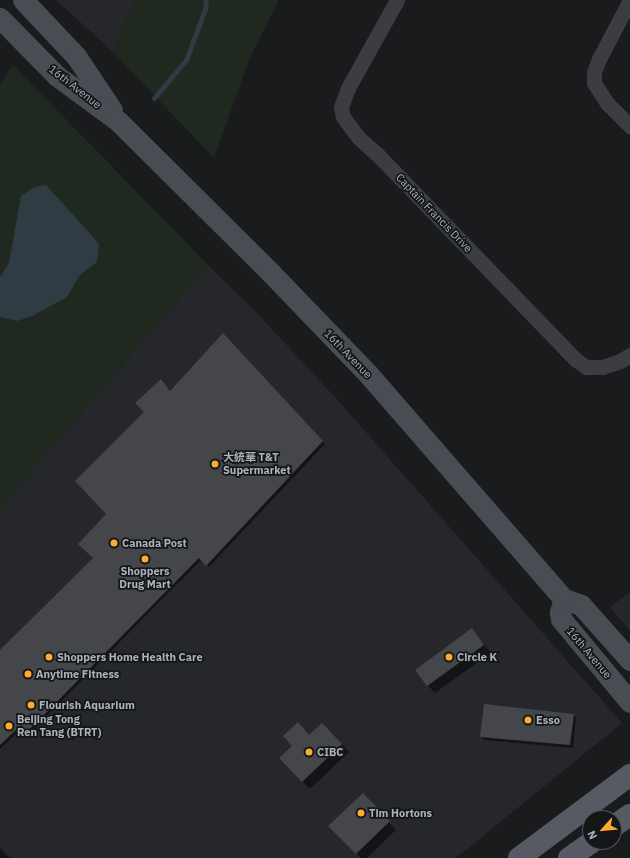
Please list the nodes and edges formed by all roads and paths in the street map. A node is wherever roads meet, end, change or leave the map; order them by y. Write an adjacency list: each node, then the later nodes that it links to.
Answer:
1 (23, 0): 5 (main road, 16th Avenue)
2 (397, 0): 7 (street, Captain Francis Drive)
3 (630, 0): 6 (street)
4 (0, 18): 5 (main road, 16th Avenue)
5 (118, 121): 8 (main road, 16th Avenue)
6 (630, 126)
7 (630, 355)
8 (564, 599): 9 (main road, 16th Avenue); 10 (main road, 16th Avenue)
9 (630, 660)
10 (630, 702)
11 (630, 775): 13 (main road)
12 (582, 849): 14 (main road)
13 (519, 858)
14 (569, 858)

